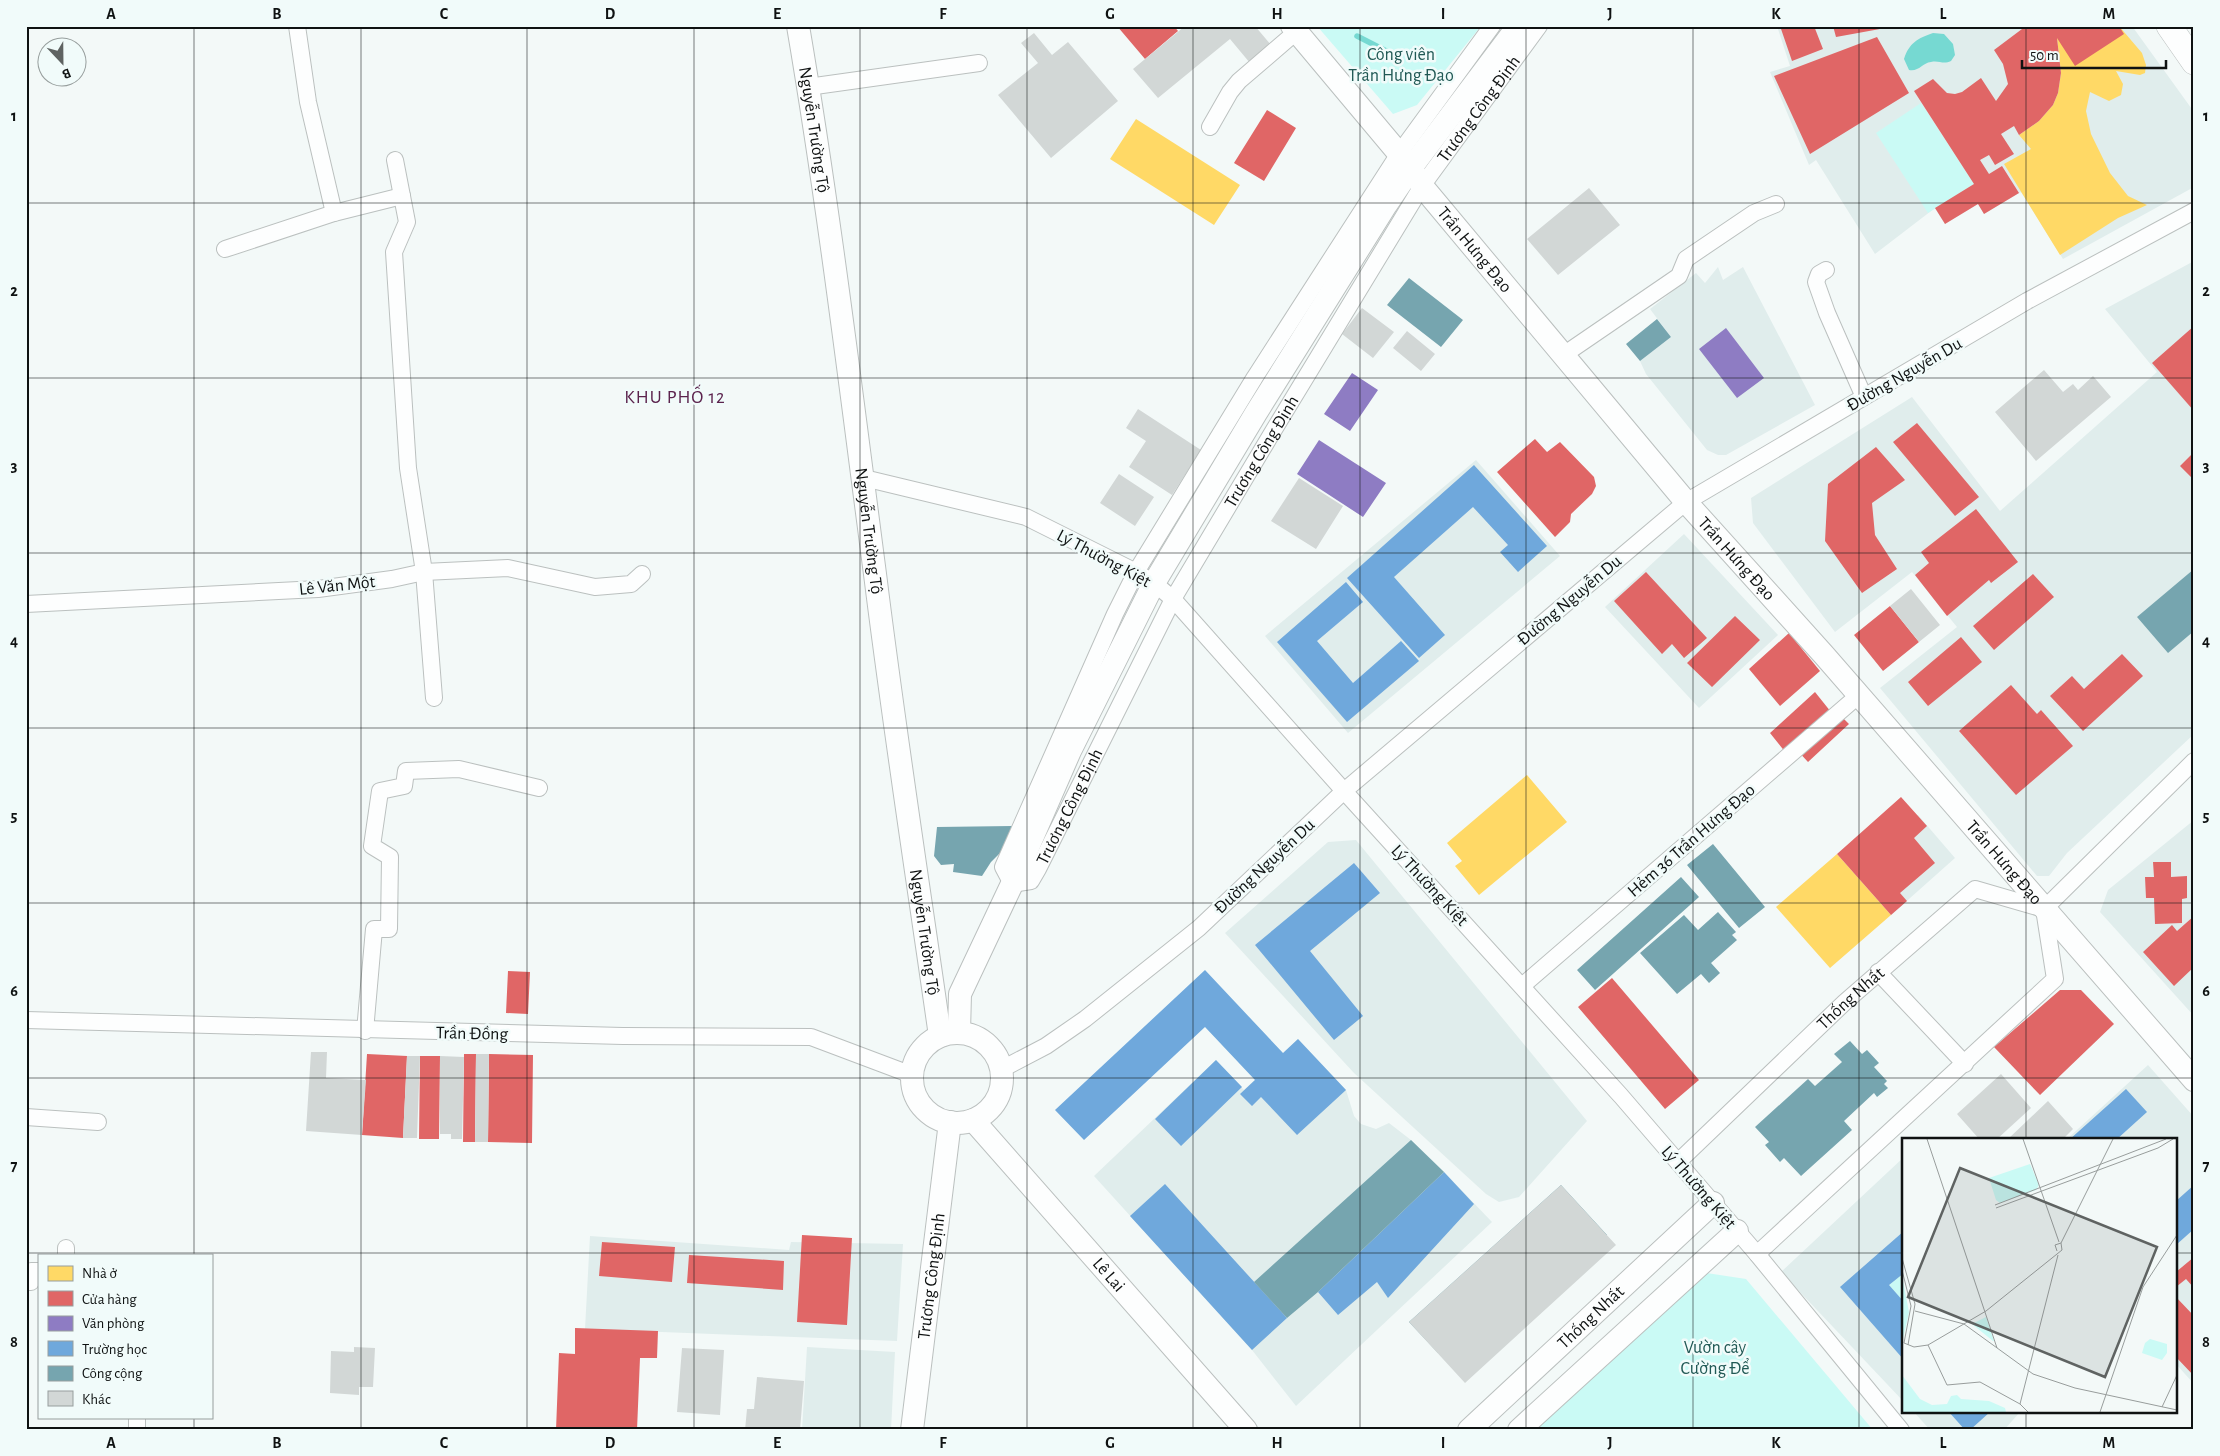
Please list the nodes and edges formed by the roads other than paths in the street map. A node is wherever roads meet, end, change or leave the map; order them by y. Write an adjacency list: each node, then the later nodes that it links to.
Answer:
1 (297, 26): 17 (street)
2 (798, 26): 10 (main road, Nguyễn Trường Tộ)
3 (1492, 26): 13 (street, Trương Công Định)
4 (1518, 26): 13 (main road, Trương Công Định)
5 (1539, 26): 13 (street, Trương Công Định)
6 (2169, 26): 8 (main road)
7 (1294, 29): 11 (street); 13 (main road, Trần Hưng Đạo)
8 (2194, 62)
9 (979, 63): 10 (street)
10 (808, 87): 24 (main road, Nguyễn Trường Tộ)
11 (1210, 127)
12 (395, 160): 14 (street)
13 (1410, 170): 20 (main road, Trần Hưng Đạo); 22 (main road, Trương Công Định); 23 (street, Trương Công Định)
14 (402, 196): 17 (street); 26 (street)
15 (1776, 204): 20 (street)
16 (2194, 211): 21 (street, Đường Nguyễn Du)
17 (334, 213): 18 (street)
18 (225, 249)
19 (1826, 270): 21 (street)
20 (1562, 356): 25 (main road, Trần Hưng Đạo)
21 (1864, 397): 25 (street, Đường Nguyễn Du)
22 (1246, 417): 23 (street); 28 (main road, Trương Công Định)
23 (1278, 423): 29 (street, Trương Công Định)
24 (864, 478): 28 (street, Lý Thường Kiệt); 44 (main road, Nguyễn Trường Tộ)
25 (1686, 502): 31 (main road, Trần Hưng Đạo); 37 (street, Đường Nguyễn Du)
26 (424, 572): 27 (street, Lê Văn Một); 30 (street, Lê Văn Một); 32 (street)
27 (642, 574)
28 (1145, 578): 29 (street, Lý Thường Kiệt); 33 (main road, Trương Công Định)
29 (1173, 599): 34 (street, Trương Công Định); 37 (street, Lý Thường Kiệt)
30 (26, 604)
31 (1859, 695): 39 (main road, Trần Hưng Đạo); 41 (street, Hẻm 36 Trần Hưng Đạo)
32 (434, 698)
33 (1063, 748): 34 (street); 38 (main road, Trương Công Định)
34 (1093, 761): 38 (street, Trương Công Định)
35 (2194, 761): 39 (street)
36 (539, 788): 43 (street)
37 (1344, 791): 41 (street, Lý Thường Kiệt); 46 (street, Đường Nguyễn Du)
38 (1012, 884): 44 (main road, Trương Công Định)
39 (2044, 910): 40 (street, Thống Nhất); 45 (street); 48 (main road, Trần Hưng Đạo)
40 (1878, 972): 45 (street); 53 (street, Thống Nhất)
41 (1522, 986): 53 (street, Lý Thường Kiệt)
42 (26, 1020): 43 (street, Trần Đồng)
43 (365, 1030): 47 (street, Trần Đồng)
44 (949, 1034): 46 (main road); 47 (main road)
45 (1965, 1064): 56 (street)
46 (1002, 1069): 50 (main road)
47 (912, 1075): 52 (main road)
48 (2194, 1080)
49 (26, 1117): 51 (street)
50 (973, 1120): 52 (main road); 62 (main road, Lê Lai)
51 (98, 1122)
52 (950, 1122): 61 (main road, Trương Công Định)
53 (1678, 1162): 54 (street, Lý Thường Kiệt)
54 (1713, 1203): 55 (street, Lý Thường Kiệt); 59 (main road, Thống Nhất)
55 (1737, 1231): 56 (street, Lý Thường Kiệt); 60 (main road, Thống Nhất)
56 (1757, 1254): 65 (street, Lý Thường Kiệt)
57 (38, 1271): 58 (street)
58 (26, 1282)
59 (1534, 1369): 60 (main road); 63 (main road, Thống Nhất)
60 (1558, 1394): 64 (main road, Thống Nhất)
61 (912, 1430)
62 (1246, 1430)
63 (1469, 1430)
64 (1519, 1430)
65 (1900, 1430)

